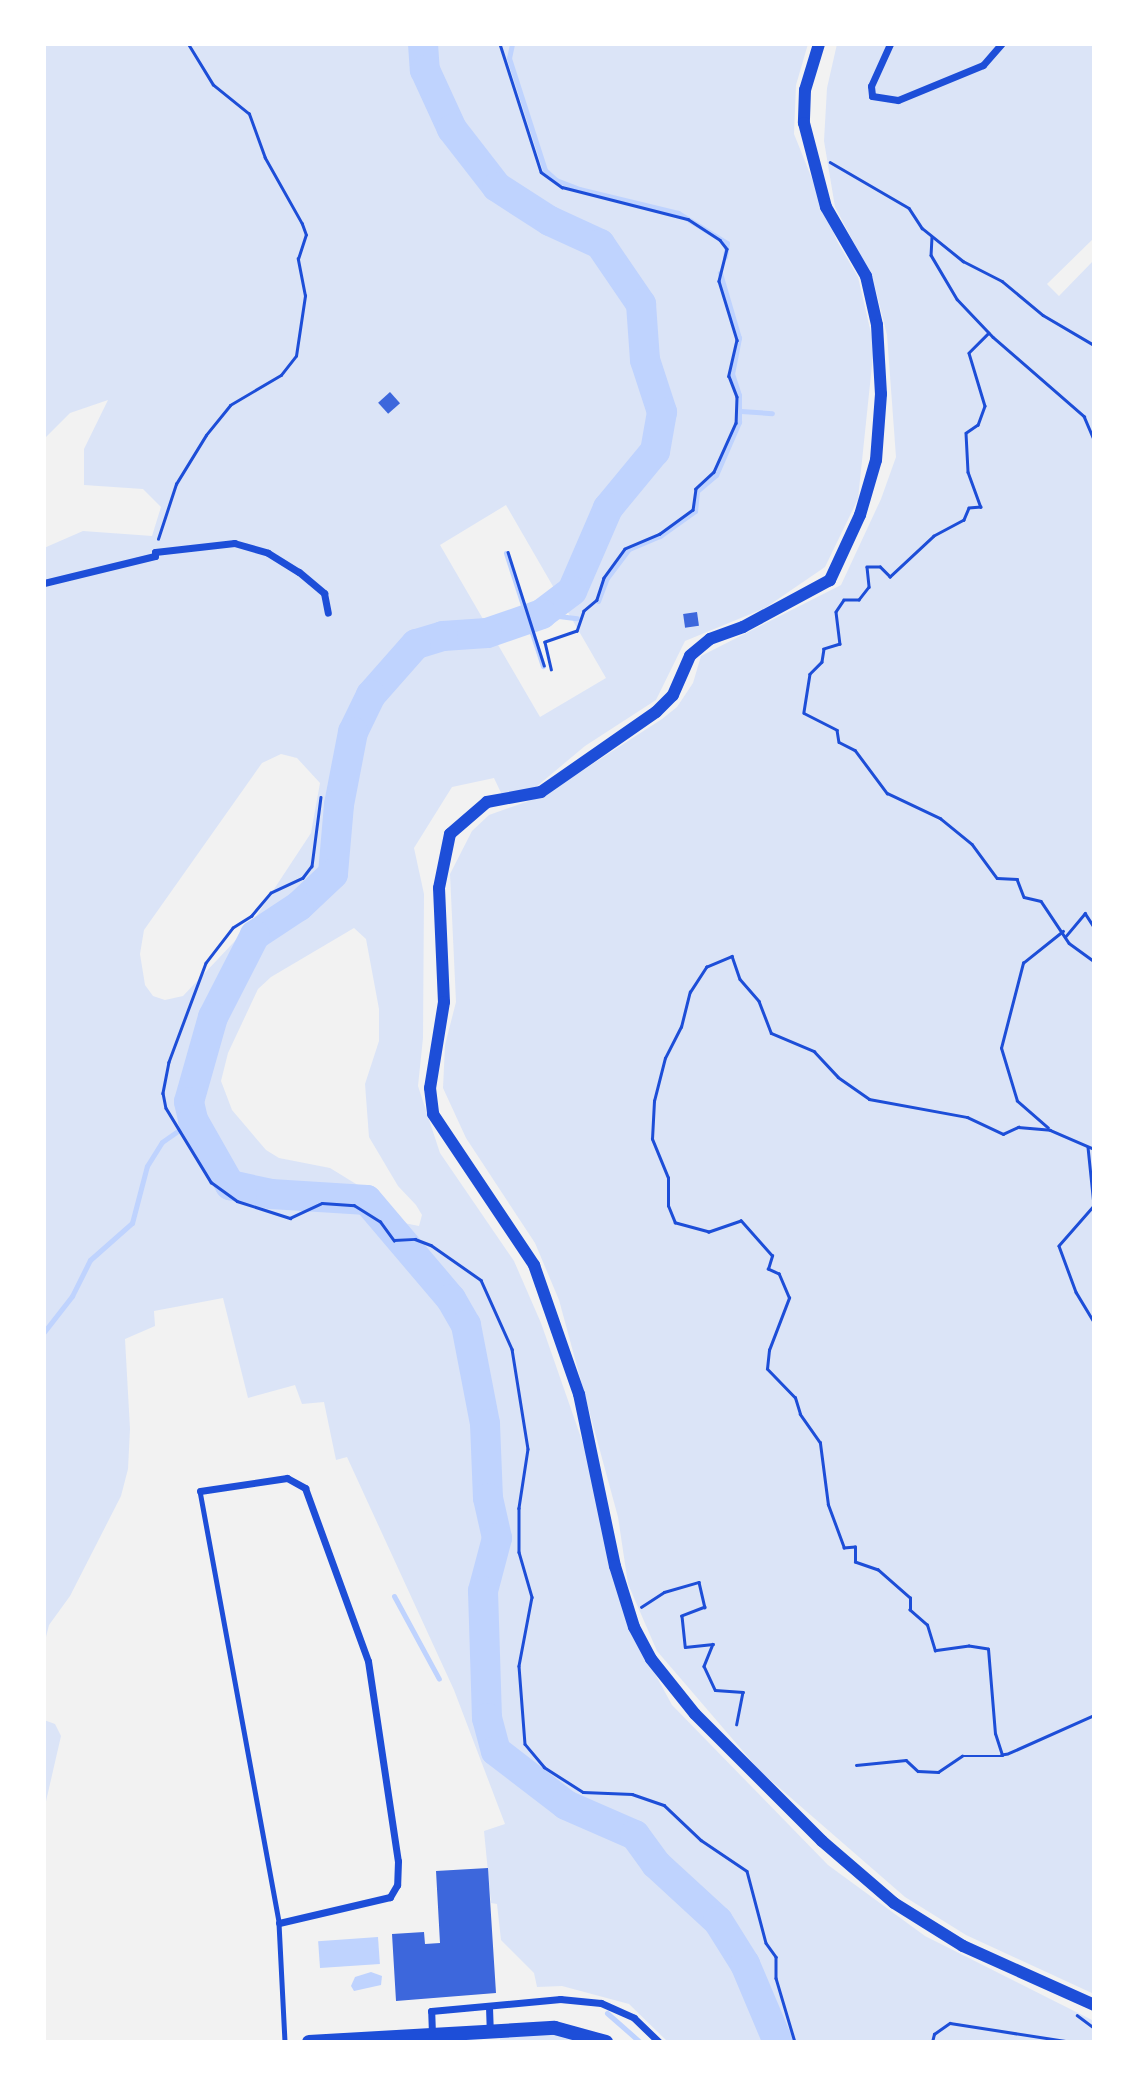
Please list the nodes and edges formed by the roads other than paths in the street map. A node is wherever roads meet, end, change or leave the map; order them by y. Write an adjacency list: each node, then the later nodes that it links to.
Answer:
1 (819, 44): 8 (street)
2 (890, 44): 3 (street)
3 (1001, 44)
4 (44, 583): 5 (street)
5 (328, 613)
6 (200, 1491): 7 (lane); 7 (street)
7 (279, 1923): 12 (lane)
8 (1094, 2006)
9 (489, 2007): 10 (street); 11 (street); 15 (street)
10 (490, 2031): 11 (main road); 14 (main road)
11 (432, 2034): 13 (main road)
12 (285, 2042)
13 (309, 2042)
14 (606, 2042)
15 (659, 2042)

